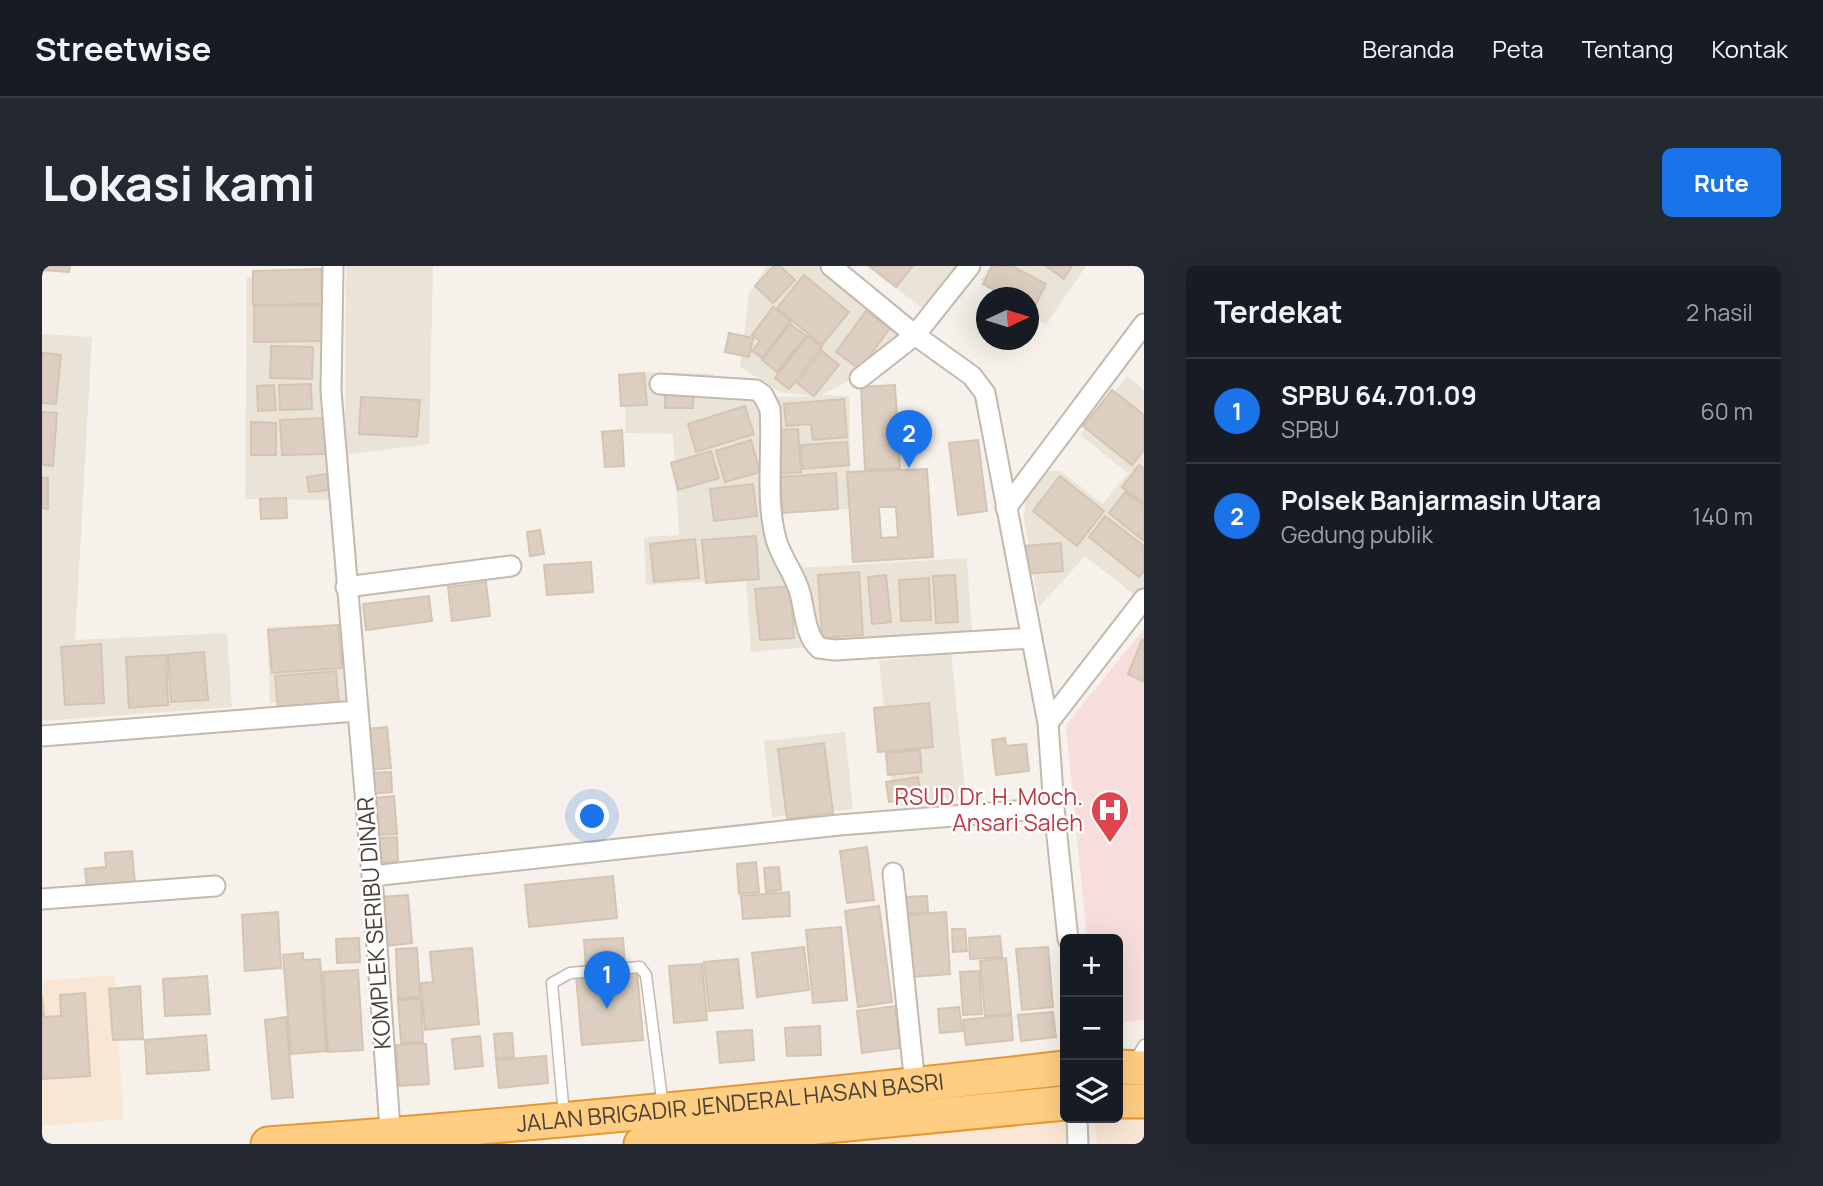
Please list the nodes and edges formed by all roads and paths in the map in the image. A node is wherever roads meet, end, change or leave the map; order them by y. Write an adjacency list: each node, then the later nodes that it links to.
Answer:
1 (333, 266): 10 (street, KOMPLEK SERIBU DINAR)
2 (831, 266): 5 (street)
3 (970, 266): 5 (street)
4 (1144, 324): 8 (street)
5 (915, 335): 6 (street); 8 (street)
6 (860, 378)
7 (660, 384): 12 (street)
8 (1006, 508): 12 (street)
9 (511, 566): 10 (street)
10 (346, 587): 13 (street, KOMPLEK SERIBU DINAR)
11 (1144, 599): 14 (street)
12 (1032, 638): 14 (street)
13 (356, 711): 15 (street); 18 (street, KOMPLEK SERIBU DINAR)
14 (1048, 723): 16 (street)
15 (42, 736)
16 (1054, 808): 18 (street); 21 (street)
17 (893, 873): 25 (street)
18 (372, 876): 32 (street, KOMPLEK SERIBU DINAR)
19 (215, 886): 20 (street)
20 (42, 899)
21 (1067, 934)
22 (1144, 1045): 23 (lane)
23 (1133, 1063)
24 (1060, 1069): 25 (highway, JALAN BRIGADIR JENDERAL HASAN BASRI)
25 (915, 1085): 29 (highway, JALAN BRIGADIR JENDERAL HASAN BASRI)
26 (1123, 1101): 27 (highway)
27 (1144, 1101)
28 (1060, 1103): 34 (highway, JALAN BRIGADIR JENDERAL HASAN BASRI)
29 (663, 1109): 30 (highway, JALAN BRIGADIR JENDERAL HASAN BASRI); 30 (lane)
30 (565, 1119): 32 (highway, JALAN BRIGADIR JENDERAL HASAN BASRI)
31 (1077, 1123): 35 (street)
32 (390, 1140): 33 (highway, JALAN BRIGADIR JENDERAL HASAN BASRI)
33 (268, 1144)
34 (641, 1144)
35 (1079, 1144)

